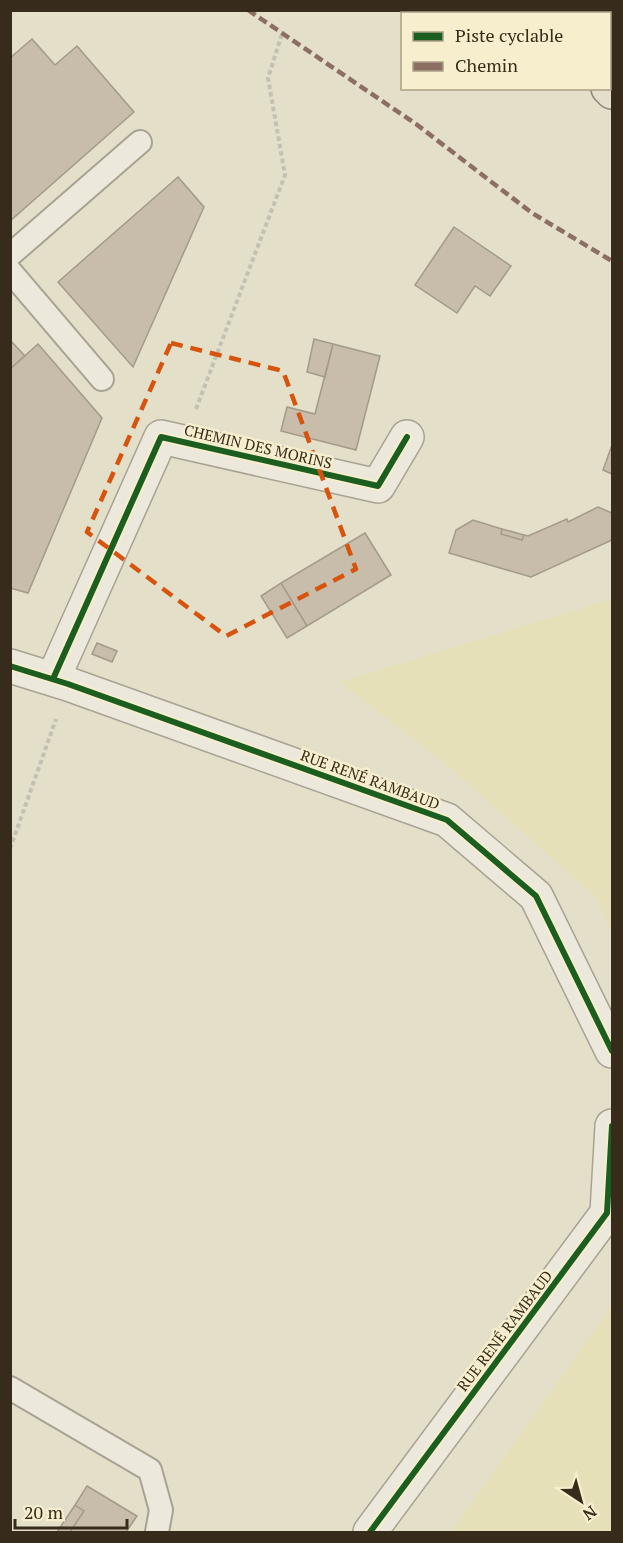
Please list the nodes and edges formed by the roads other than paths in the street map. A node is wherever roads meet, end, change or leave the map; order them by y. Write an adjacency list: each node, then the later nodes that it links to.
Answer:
1 (140, 142): 2 (lane)
2 (10, 255)
3 (10, 271): 4 (lane)
4 (102, 379)
5 (407, 437): 7 (street, CHEMIN DES MORINS)
6 (10, 666): 7 (street, RUE RENÉ RAMBAUD)
7 (61, 682): 8 (street, RUE RENÉ RAMBAUD)
8 (612, 1051)
9 (612, 1126): 12 (street, RUE RENÉ RAMBAUD)
10 (10, 1388): 11 (lane)
11 (157, 1533)
12 (370, 1533)

